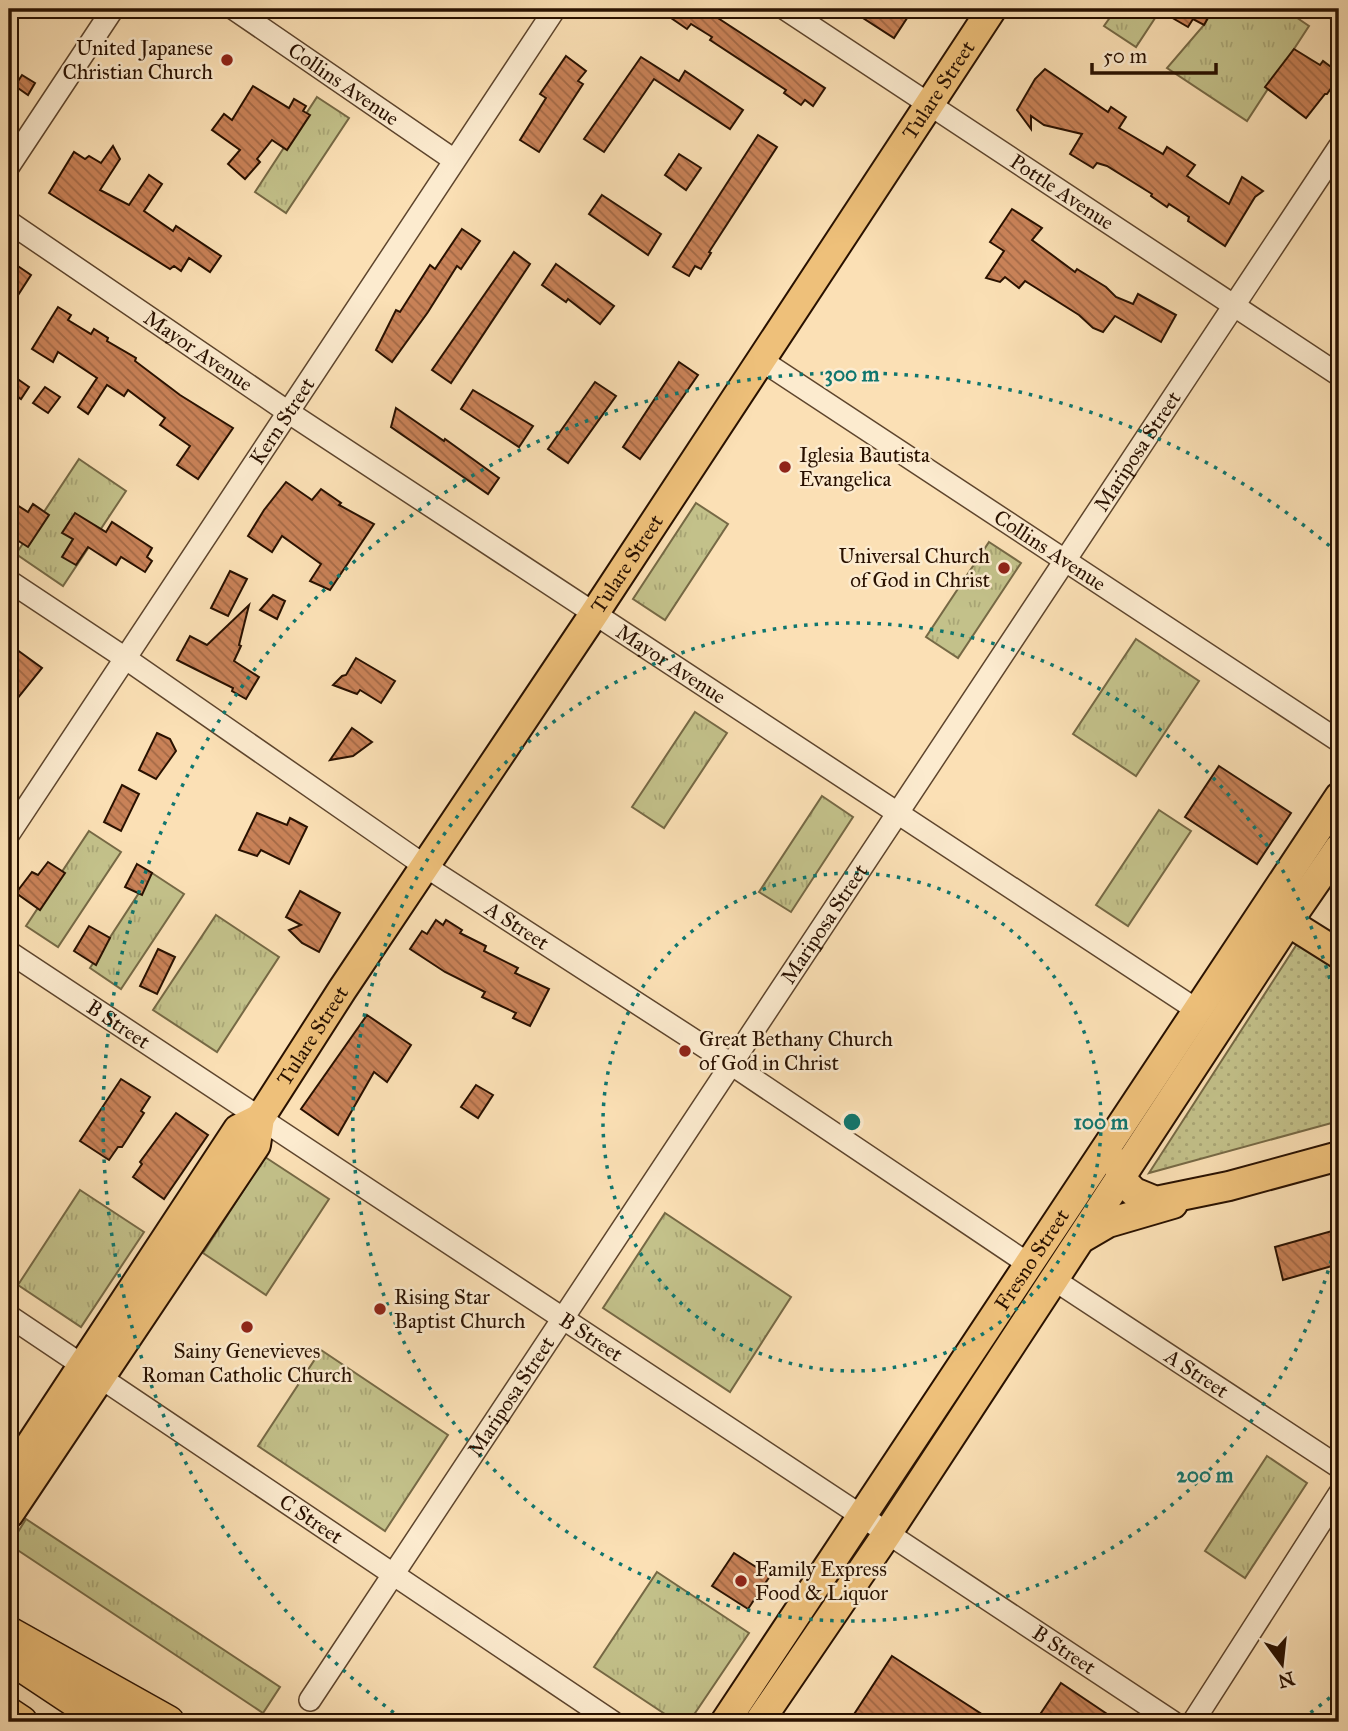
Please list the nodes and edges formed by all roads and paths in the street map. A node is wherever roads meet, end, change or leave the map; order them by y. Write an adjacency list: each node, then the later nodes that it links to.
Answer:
1 (113, 9): 9 (street)
2 (234, 9): 8 (street, Collins Avenue)
3 (555, 9): 8 (street, Kern Street)
4 (785, 9): 6 (street, Pottle Avenue)
5 (992, 9): 6 (main road, Tulare Street)
6 (929, 103): 11 (street, Pottle Avenue); 12 (main road, Tulare Street)
7 (1339, 147): 11 (street, Mariposa Street)
8 (454, 160): 14 (street, Kern Street)
9 (9, 166)
10 (9, 222): 14 (street, Mayor Avenue)
11 (1235, 304): 13 (street, Pottle Avenue); 15 (street, Mariposa Street)
12 (761, 360): 15 (street, Collins Avenue); 17 (main road, Tulare Street)
13 (1339, 375)
14 (288, 412): 17 (street, Mayor Avenue); 18 (street, Kern Street)
15 (1065, 561): 19 (street, Collins Avenue); 21 (street, Mariposa Street)
16 (9, 582): 18 (street, A Street)
17 (594, 614): 21 (street, Mayor Avenue); 24 (main road, Tulare Street)
18 (125, 658): 22 (street, Kern Street); 24 (street, A Street)
19 (1339, 741)
20 (1339, 797): 26 (main road, Fresno Street)
21 (898, 812): 29 (street, Mayor Avenue); 30 (street, Mariposa Street)
22 (9, 834)
23 (1339, 848): 25 (main road, Fresno Street)
24 (425, 866): 30 (street, A Street); 32 (main road, Tulare Street)
25 (1288, 922): 26 (main road); 28 (main road); 34 (main road, Fresno Street)
26 (1250, 929): 29 (main road, Fresno Street)
27 (9, 952): 32 (street, B Street)
28 (1339, 954)
29 (1197, 1010): 31 (main road, Fresno Street)
30 (731, 1065): 37 (street, A Street); 39 (street, Mariposa Street)
31 (1154, 1076): 34 (main road); 37 (main road, Fresno Street)
32 (260, 1118): 39 (street, B Street); 40 (main road, Tulare Street)
33 (1339, 1156): 35 (main road)
34 (1121, 1179): 35 (main road); 36 (main road, Fresno Street)
35 (1229, 1186): 36 (main road)
36 (1079, 1241): 37 (main road, Fresno Street)
37 (1042, 1272): 41 (street, A Street); 45 (main road, Fresno Street); 46 (main road, Fresno Street)
38 (9, 1317): 40 (street, C Street)
39 (563, 1318): 45 (street, B Street); 47 (street, Mariposa Street)
40 (91, 1371): 42 (main road, Tulare Street); 44 (main road, Tulare Street); 47 (street, C Street)
41 (1339, 1467)
42 (9, 1476)
43 (1339, 1494): 59 (street)
44 (9, 1514)
45 (862, 1518): 46 (street, B Street); 56 (main road, Fresno Street)
46 (887, 1534): 57 (main road, Fresno Street); 58 (street, B Street)
47 (393, 1575): 50 (street, Mariposa Street); 55 (street, C Street)
48 (9, 1633): 54 (highway)
49 (9, 1657): 53 (highway)
50 (310, 1700)
51 (9, 1714): 52 (highway)
52 (21, 1722)
53 (107, 1722)
54 (168, 1722)
55 (613, 1722)
56 (725, 1722)
57 (759, 1722)
58 (1173, 1722)
59 (1193, 1722)

